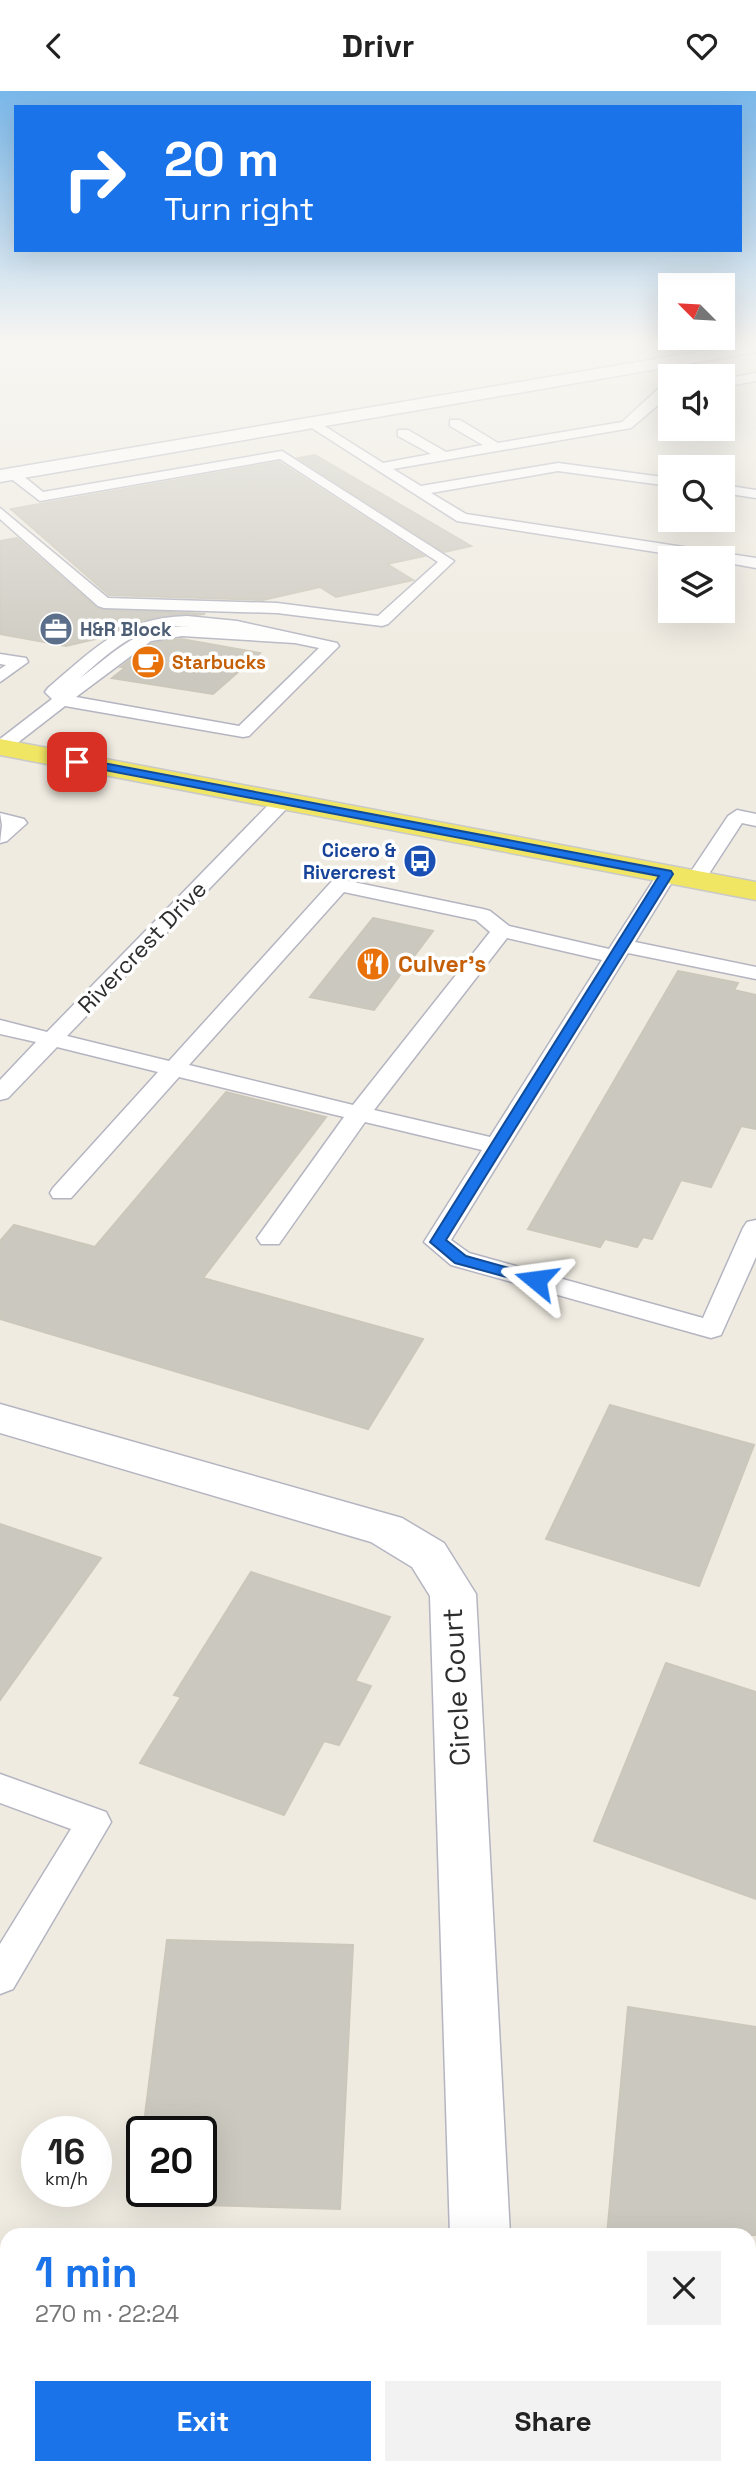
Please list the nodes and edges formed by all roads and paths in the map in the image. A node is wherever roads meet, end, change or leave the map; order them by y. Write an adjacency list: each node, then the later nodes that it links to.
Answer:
1 (140, 452): 7 (street)
2 (356, 452): 6 (lane)
3 (437, 452): 5 (lane)
4 (466, 452): 5 (lane)
5 (444, 456): 6 (lane)
6 (380, 467): 9 (lane)
7 (6, 475): 12 (lane)
8 (658, 480): 9 (lane)
9 (418, 491): 15 (lane)
10 (735, 491): 11 (lane)
11 (756, 494)
12 (40, 497): 13 (lane); 14 (lane)
13 (0, 504)
14 (0, 512)
15 (658, 549)
16 (735, 560): 17 (lane)
17 (756, 563)
18 (294, 638): 21 (lane); 21 (lane)
19 (0, 659): 20 (lane)
20 (0, 677)
21 (62, 700): 22 (lane)
22 (0, 747): 23 (main road)
23 (284, 801): 27 (main road); 34 (lane, Rivercrest Drive)
24 (0, 819): 26 (lane)
25 (756, 820): 28 (lane)
26 (0, 837)
27 (667, 874): 28 (main road); 31 (lane)
28 (695, 879): 29 (main road)
29 (756, 891)
30 (502, 931): 31 (lane); 35 (lane); 37 (lane)
31 (618, 951): 32 (lane); 38 (lane)
32 (756, 974)
33 (0, 1027): 34 (lane)
34 (52, 1039): 35 (lane); 36 (lane, Rivercrest Drive)
35 (172, 1068): 37 (lane); 39 (lane)
36 (0, 1093)
37 (359, 1113): 38 (lane); 41 (lane)
38 (496, 1146): 40 (lane)
39 (62, 1193)
40 (756, 1228)
41 (270, 1238)
42 (0, 1418): 45 (street, Circle Court)
43 (0, 1788): 44 (lane)
44 (0, 1976)
45 (481, 2228)

